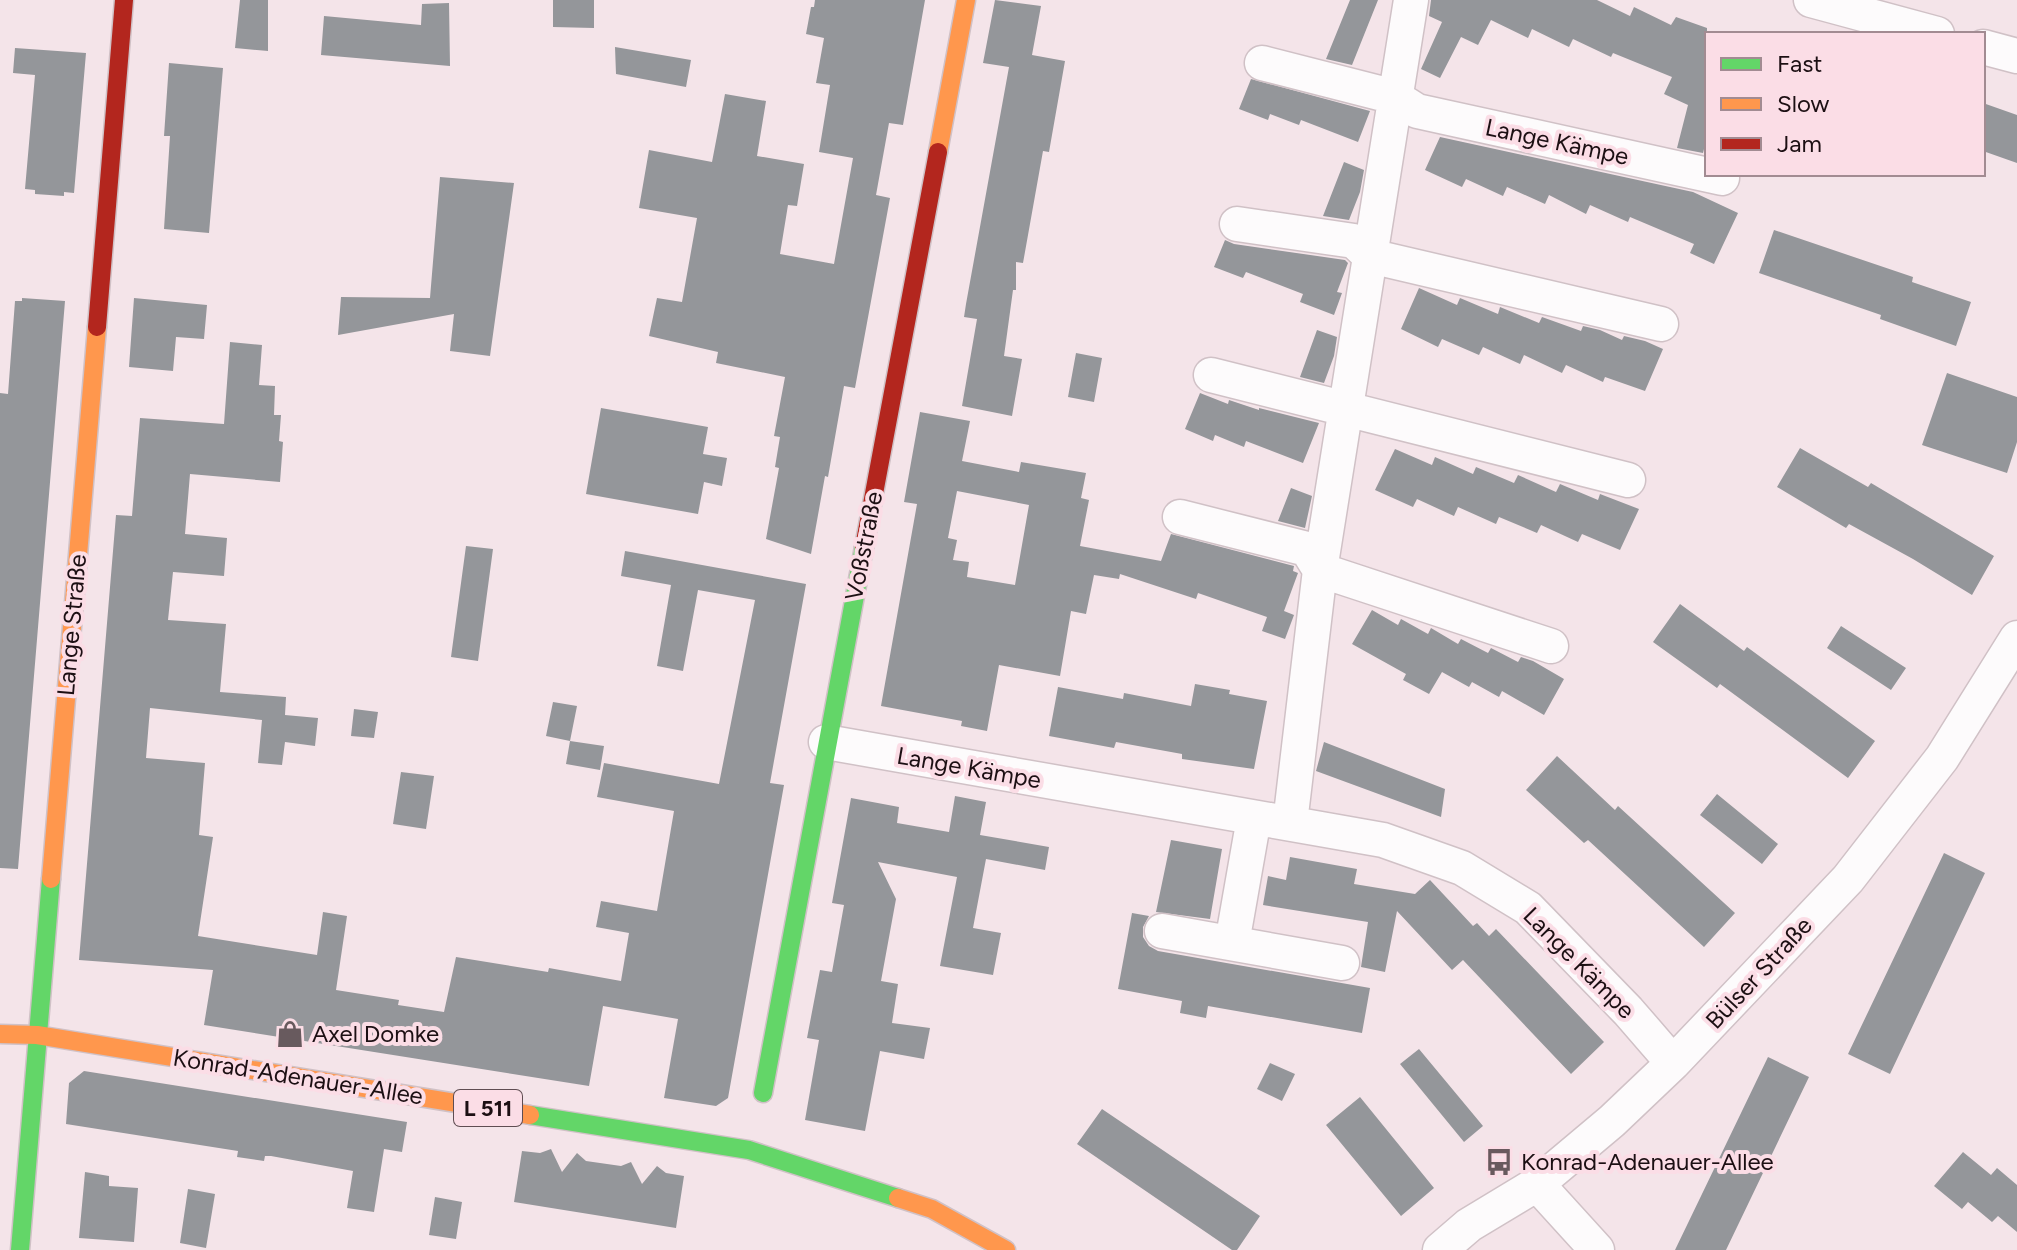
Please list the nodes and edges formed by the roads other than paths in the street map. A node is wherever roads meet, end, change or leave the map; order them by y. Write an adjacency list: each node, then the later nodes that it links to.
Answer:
1 (124, 0): 30 (street, Lange Straße)
2 (966, 0): 23 (street, Voßstraße)
3 (1411, 0): 9 (street)
4 (1811, 0): 5 (street)
5 (1930, 32)
6 (1985, 48): 7 (street)
7 (2017, 56)
8 (1262, 63): 9 (street, Lange Kämpe)
9 (1395, 97): 10 (street, Lange Kämpe); 14 (street)
10 (1705, 174)
11 (1713, 176): 12 (street, Lange Kämpe)
12 (1722, 178)
13 (1237, 224): 14 (street)
14 (1370, 256): 15 (street); 17 (street)
15 (1661, 324)
16 (1211, 375): 17 (street)
17 (1346, 410): 18 (street); 20 (street)
18 (1628, 480)
19 (1180, 517): 20 (street)
20 (1320, 570): 22 (street); 25 (street)
21 (2017, 638): 31 (street, Bülser Straße)
22 (1551, 646)
23 (826, 742): 24 (street, Lange Kämpe); 32 (street, Voßstraße)
24 (1254, 818): 25 (street, Lange Kämpe); 27 (street)
25 (1290, 823): 31 (street, Lange Kämpe)
26 (1162, 931): 27 (street)
27 (1232, 943): 28 (street)
28 (1342, 963)
29 (0, 1034): 30 (street, Konrad-Adenauer-Allee / L 511)
30 (37, 1035): 34 (street, Lange Straße); 35 (street, Konrad-Adenauer-Allee / L 511)
31 (1673, 1063): 33 (street, Bülser Straße)
32 (763, 1093)
33 (1537, 1184): 36 (street, Bülser Straße); 37 (street)
34 (20, 1250)
35 (1006, 1250)
36 (1440, 1250)
37 (1597, 1250)

